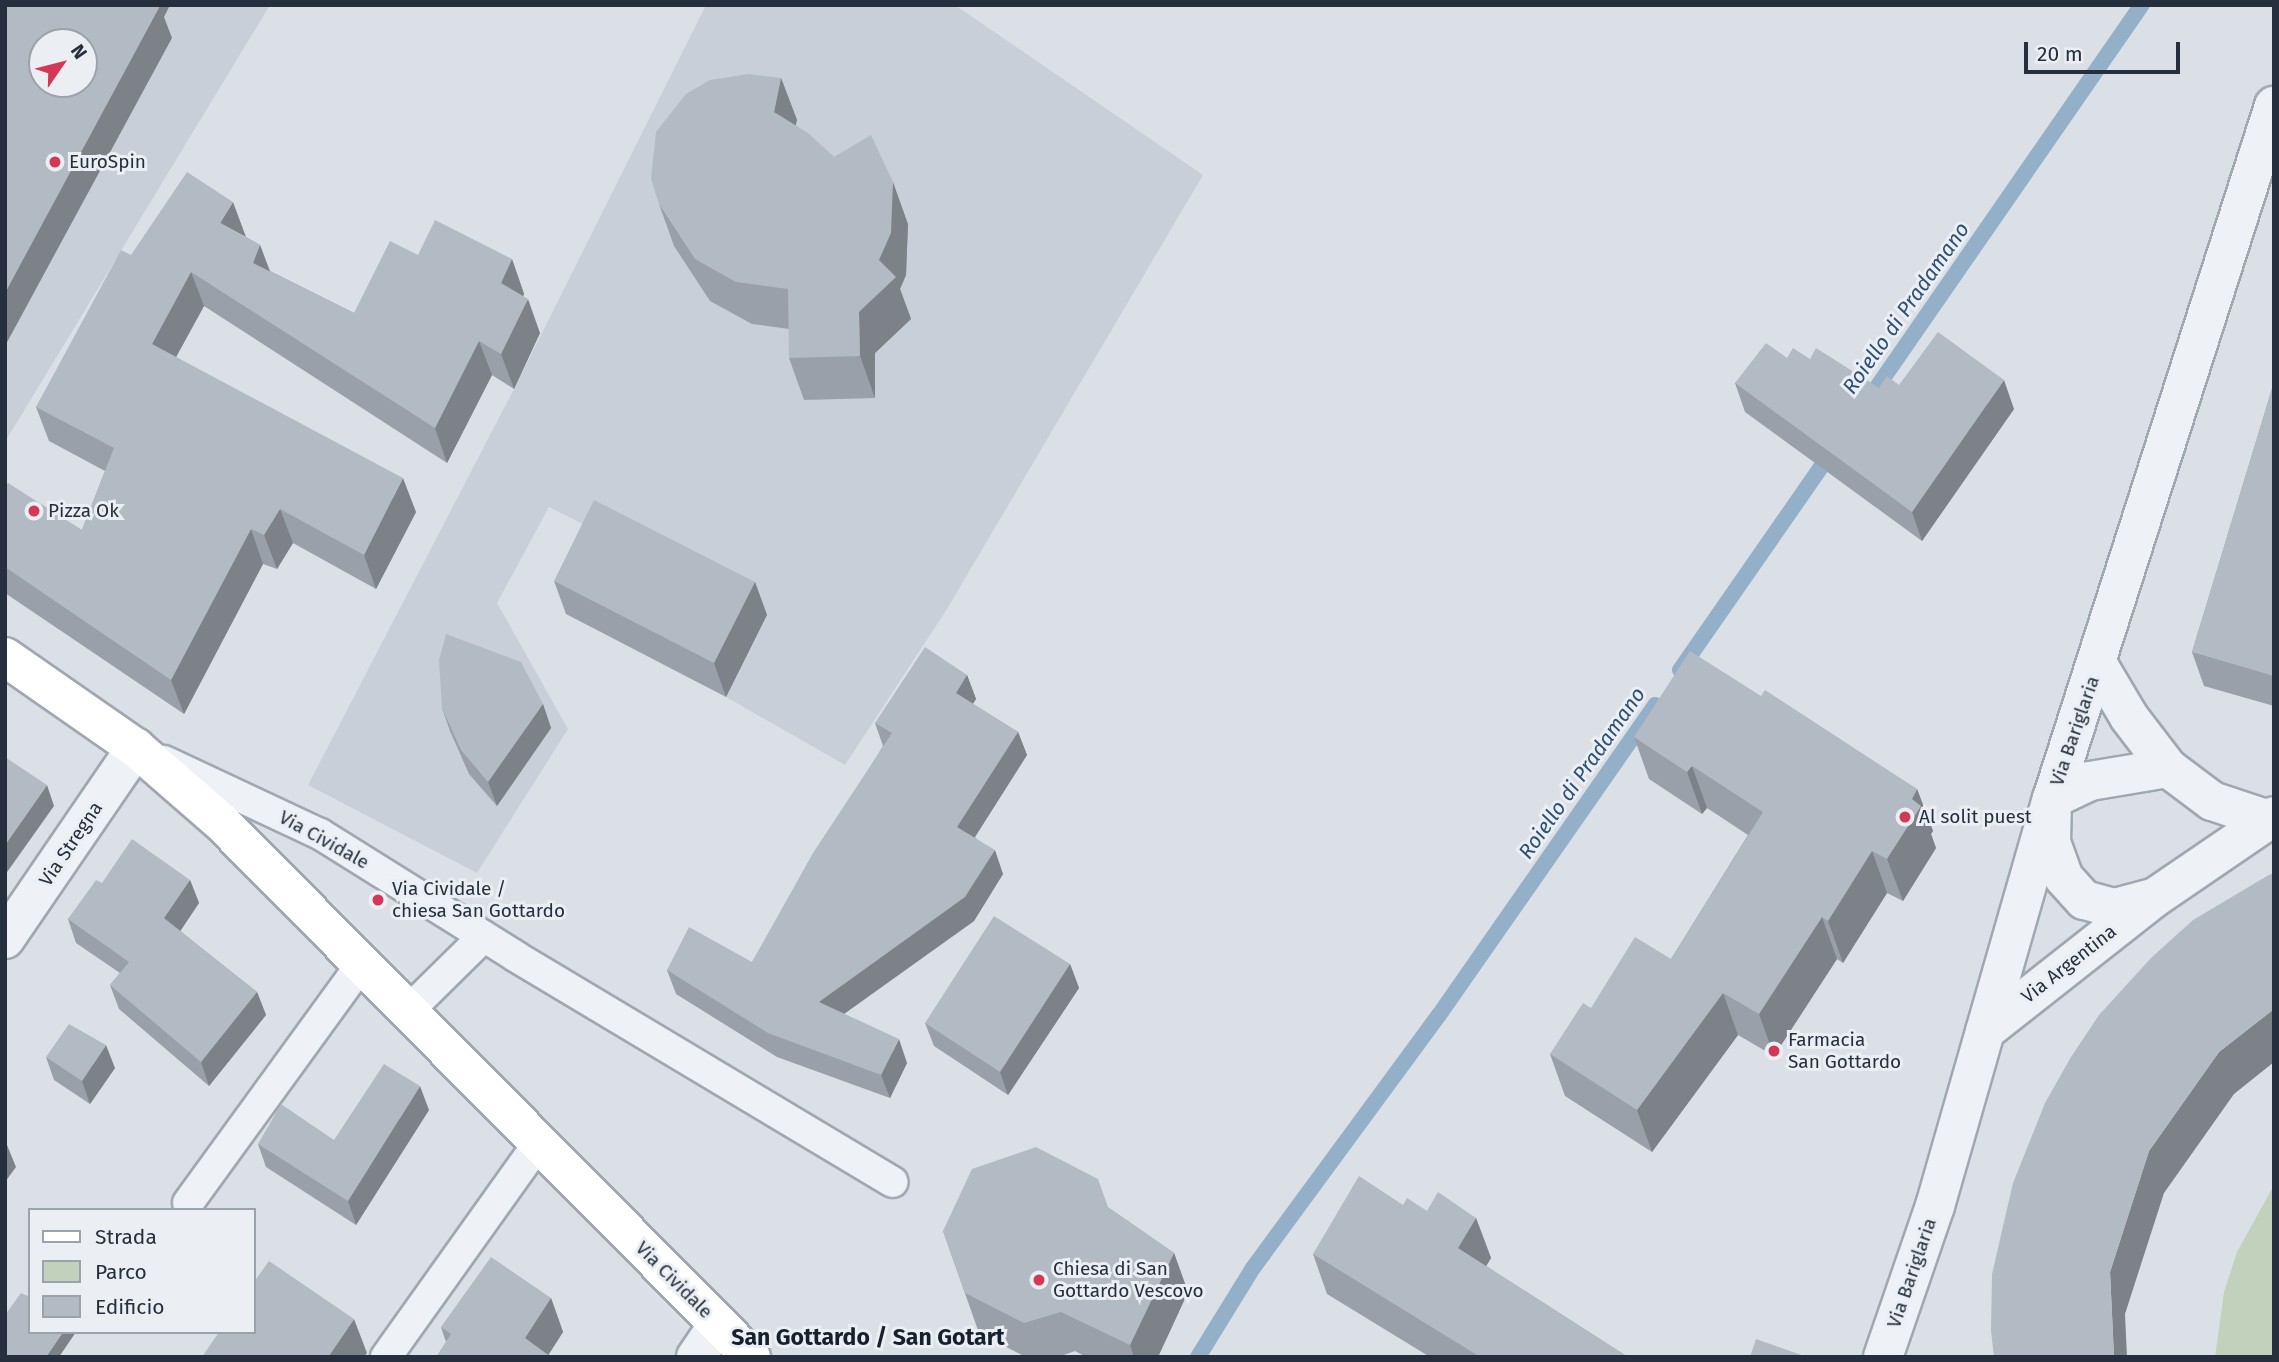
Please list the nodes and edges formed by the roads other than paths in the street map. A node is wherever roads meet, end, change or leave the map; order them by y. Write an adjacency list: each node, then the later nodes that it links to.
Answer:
1 (2274, 106): 3 (street, Via Bariglaria)
2 (5, 657): 4 (main road, Via Cividale)
3 (2098, 663): 5 (street, Via Argentina); 6 (street, Via Bariglaria)
4 (135, 748): 9 (lane, Via Cividale); 10 (street, Via Stregna); 11 (main road, Via Cividale)
5 (2168, 768): 6 (street); 7 (street, Via Argentina)
6 (2052, 799): 8 (street, Via Argentina); 13 (street, Via Bariglaria)
7 (2270, 817): 8 (street, Via Argentina)
8 (2154, 898): 13 (street, Via Argentina)
9 (483, 937): 12 (lane); 15 (lane, Via Cividale)
10 (5, 939)
11 (361, 964): 12 (main road, Via Cividale); 16 (lane)
12 (407, 1012): 14 (main road, Via Cividale)
13 (1985, 1031): 21 (street, Via Bariglaria)
14 (538, 1144): 17 (main road, Via Cividale); 18 (lane)
15 (893, 1182)
16 (188, 1203)
17 (718, 1324): 19 (street); 20 (main road, Via Cividale)
18 (386, 1357)
19 (696, 1357)
20 (751, 1357)
21 (1883, 1357)

